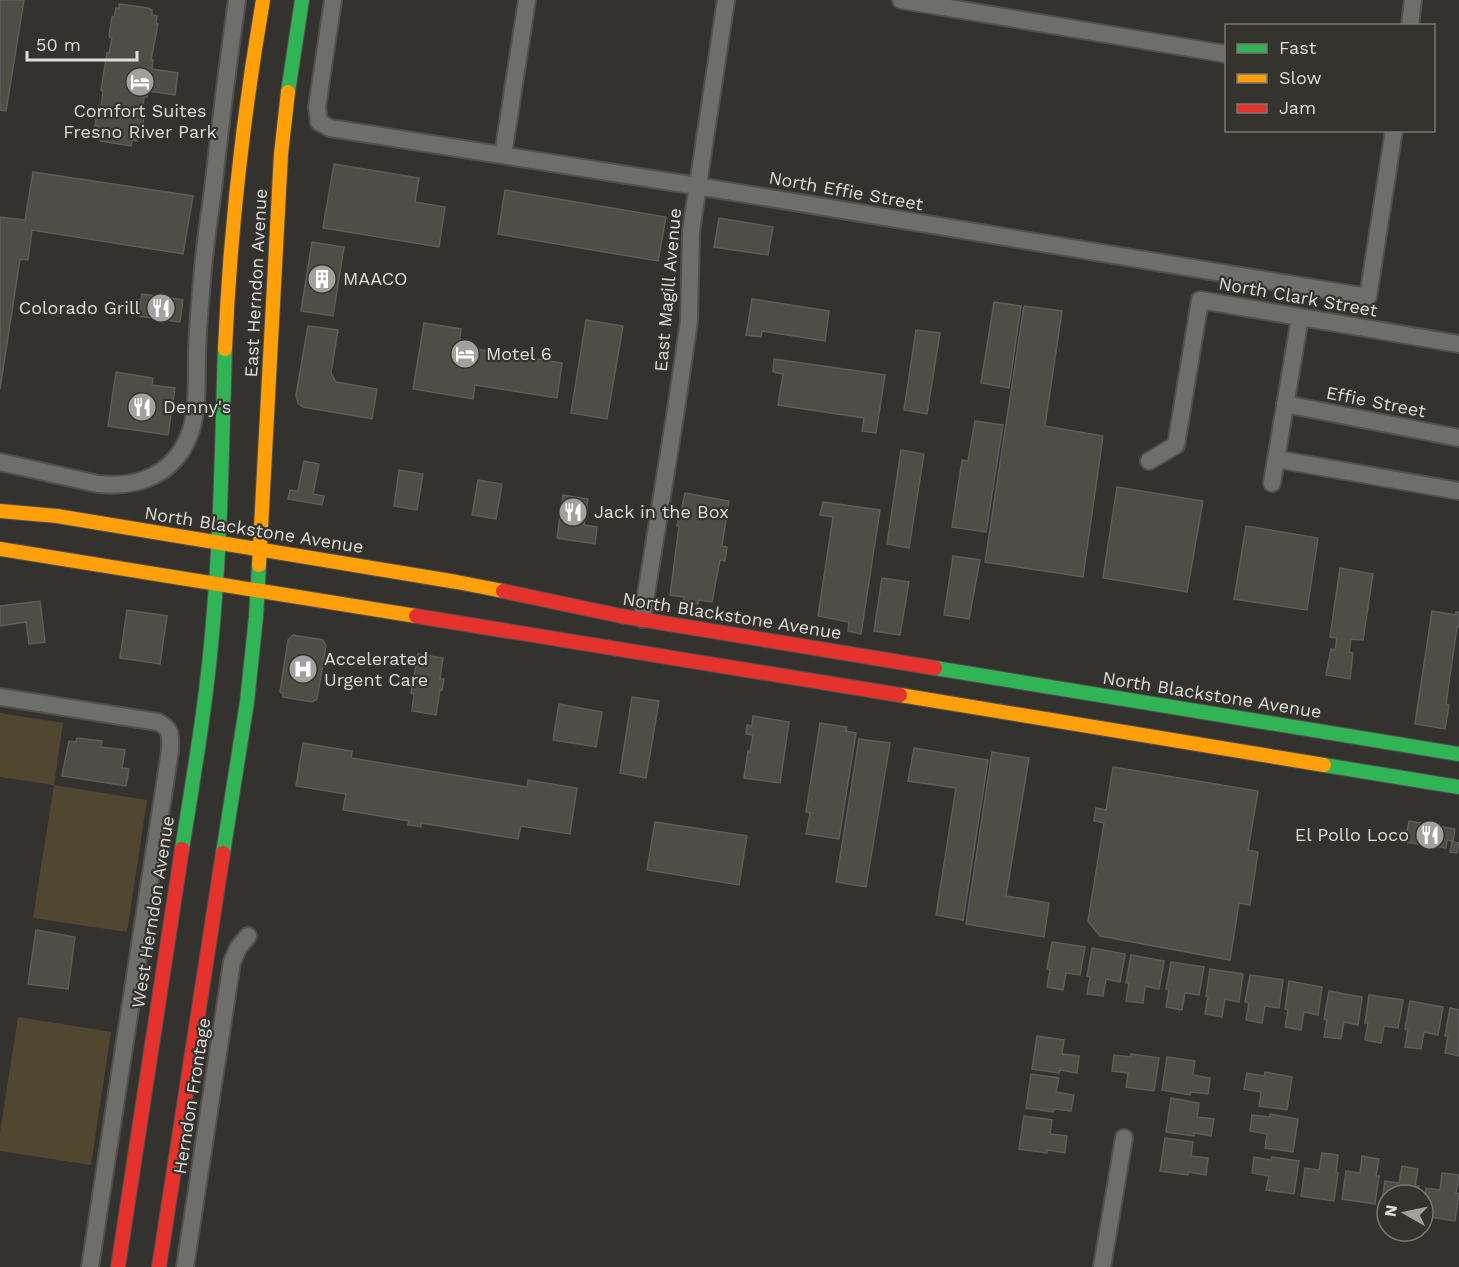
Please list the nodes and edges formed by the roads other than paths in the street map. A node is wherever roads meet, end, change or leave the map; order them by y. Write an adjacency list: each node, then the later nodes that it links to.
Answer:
1 (237, 0): 20 (street)
2 (263, 0): 26 (main road, East Herndon Avenue)
3 (302, 0): 28 (main road, East Herndon Avenue)
4 (333, 0): 12 (street, North Effie Street)
5 (527, 0): 12 (street)
6 (726, 0): 13 (street, East Magill Avenue)
7 (901, 0): 10 (street)
8 (1413, 0): 9 (street)
9 (1410, 24)
10 (1225, 54)
11 (1394, 132): 13 (street, North Effie Street)
12 (503, 155): 13 (street, North Effie Street)
13 (697, 186): 32 (street, East Magill Avenue)
14 (1299, 317): 15 (street, North Clark Street); 16 (street); 19 (street, North Clark Street)
15 (1459, 345)
16 (1285, 404): 17 (street, Effie Street); 18 (street)
17 (1459, 438)
18 (1276, 459): 21 (street); 22 (street)
19 (1149, 461)
20 (0, 462)
21 (1272, 483)
22 (1459, 491)
23 (0, 511): 24 (main road, North Blackstone Avenue)
24 (31, 514): 25 (main road); 26 (main road, North Blackstone Avenue)
25 (0, 518)
26 (217, 543): 28 (main road, North Blackstone Avenue); 29 (main road, East Herndon Avenue)
27 (0, 549): 30 (main road)
28 (260, 550): 31 (main road, East Herndon Avenue); 32 (main road, North Blackstone Avenue)
29 (216, 561): 30 (main road, West Herndon Avenue)
30 (215, 583): 31 (main road); 48 (main road, West Herndon Avenue)
31 (257, 590): 35 (main road); 49 (main road)
32 (642, 619): 34 (main road); 37 (main road, North Blackstone Avenue)
33 (562, 624): 35 (main road)
34 (627, 632)
35 (543, 636): 38 (main road)
36 (643, 639): 38 (main road)
37 (784, 642): 39 (main road); 41 (main road, North Blackstone Avenue)
38 (624, 650): 43 (main road)
39 (762, 655)
40 (0, 697): 47 (street, West Herndon Avenue)
41 (1459, 754)
42 (1413, 763): 43 (main road)
43 (1392, 776): 44 (main road)
44 (1459, 787)
45 (248, 936): 50 (street, Herndon Frontage)
46 (1124, 1138): 51 (street)
47 (90, 1267)
48 (118, 1267)
49 (159, 1267)
50 (185, 1267)
51 (1102, 1267)

